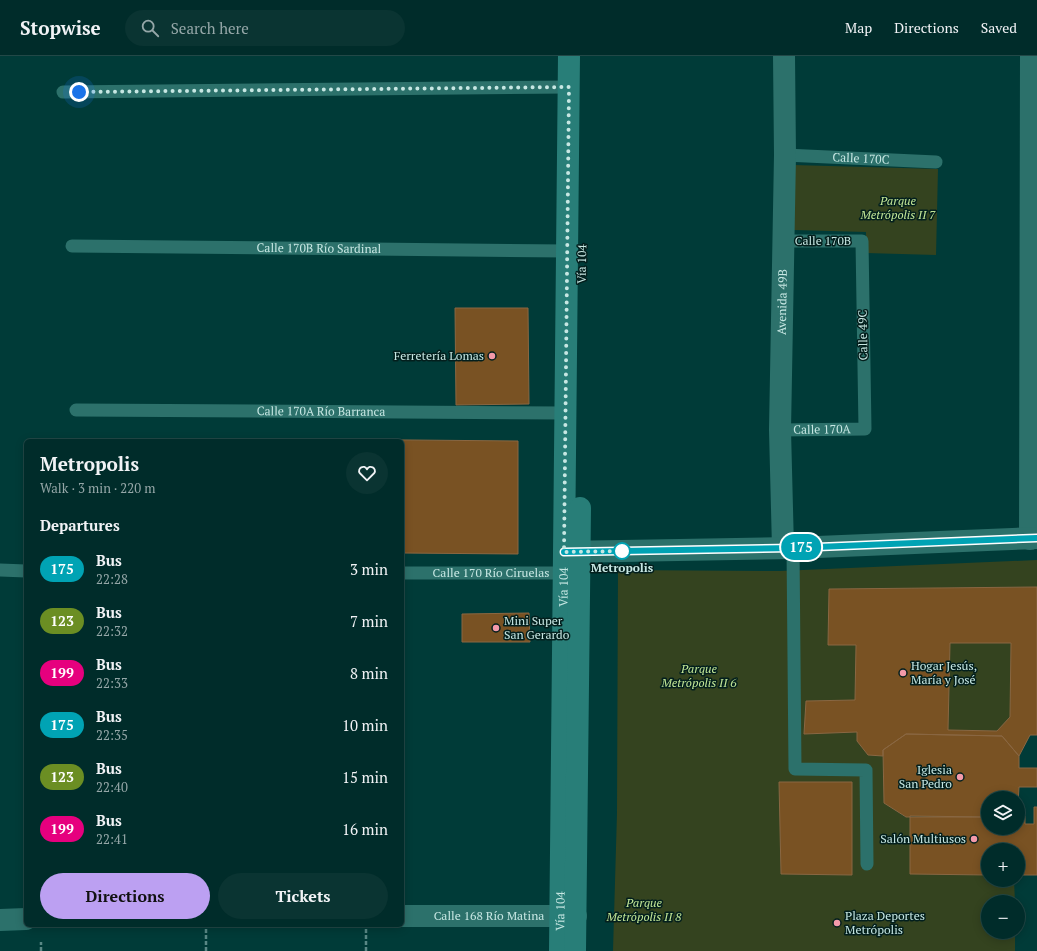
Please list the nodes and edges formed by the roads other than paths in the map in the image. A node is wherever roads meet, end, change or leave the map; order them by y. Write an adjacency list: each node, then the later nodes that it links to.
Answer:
1 (569, 56): 5 (main road, Vía 104)
2 (584, 56): 19 (main road, Vía 104)
3 (784, 56): 7 (street, Avenida 49B)
4 (1031, 56): 17 (street)
5 (569, 87): 6 (lane); 12 (main road, Vía 104)
6 (63, 92)
7 (785, 155): 8 (lane, Calle 170C); 9 (street, Avenida 49B)
8 (936, 162)
9 (784, 241): 10 (lane, Calle 170B); 16 (street, Avenida 49B)
10 (862, 241): 15 (lane, Calle 49C)
11 (72, 246): 12 (lane, Calle 170B Río Sardinal)
12 (567, 251): 14 (main road, Vía 104)
13 (76, 410): 14 (lane, Calle 170A Río Barranca)
14 (566, 413): 19 (main road, Vía 104)
15 (865, 429): 16 (lane, Calle 170A)
16 (780, 430): 18 (street, Avenida 49B)
17 (1033, 538): 18 (street)
18 (788, 548): 19 (street); 23 (lane)
19 (572, 562): 22 (lane, Calle 170 Río Ciruelas); 25 (main road, Vía 104)
20 (0, 570): 21 (lane)
21 (24, 571)
22 (404, 573)
23 (866, 864)
24 (404, 916): 25 (street, Calle 168 Río Matina)
25 (568, 916): 28 (main road, Vía 104); 29 (main road, Vía 104)
26 (24, 919): 27 (street)
27 (0, 920)
28 (560, 951)
29 (575, 951)

